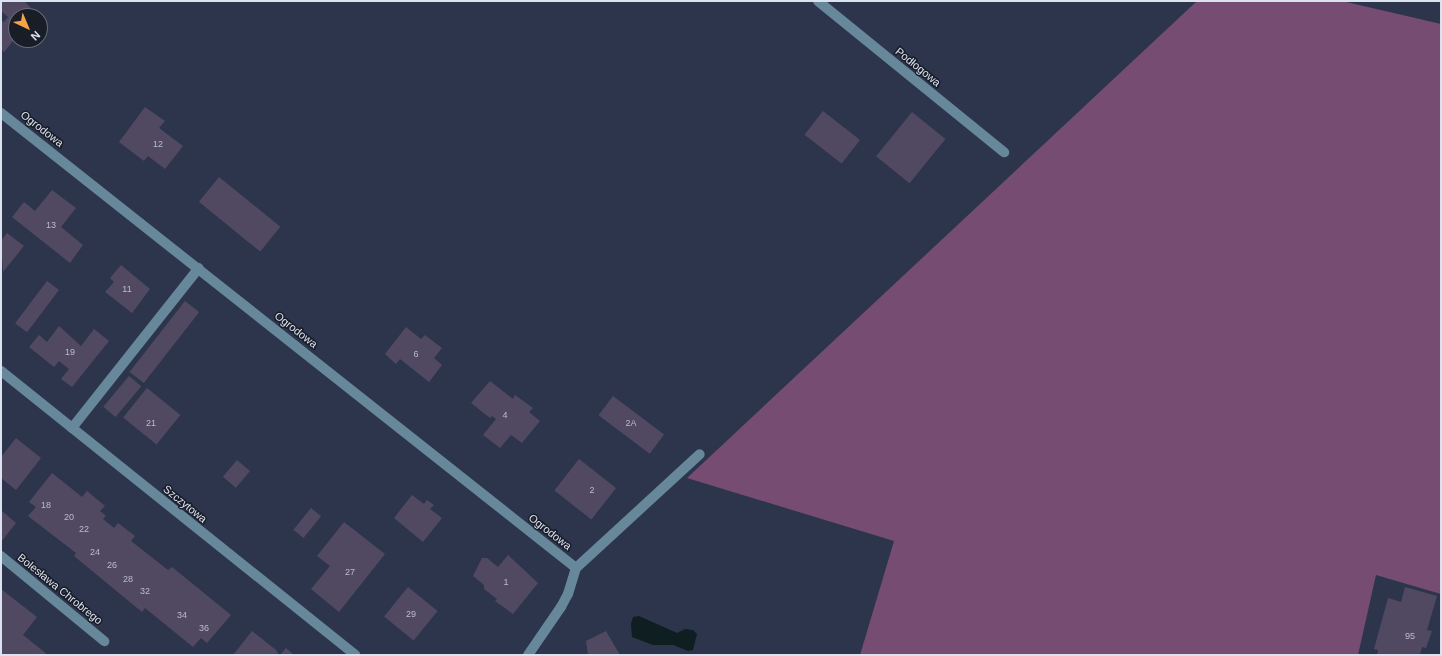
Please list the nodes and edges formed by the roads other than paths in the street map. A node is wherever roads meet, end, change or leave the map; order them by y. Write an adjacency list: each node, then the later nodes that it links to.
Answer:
1 (818, 1): 3 (street, Podłogowa)
2 (1, 113): 4 (street, Ogrodowa)
3 (1004, 152)
4 (199, 268): 6 (street); 9 (street, Ogrodowa)
5 (1, 371): 6 (street, Szczytowa)
6 (72, 428): 11 (street, Szczytowa)
7 (700, 454): 9 (street)
8 (1, 556): 10 (street, Bolesława Chrobrego)
9 (576, 568): 12 (street)
10 (104, 641)
11 (355, 655)
12 (528, 655)

